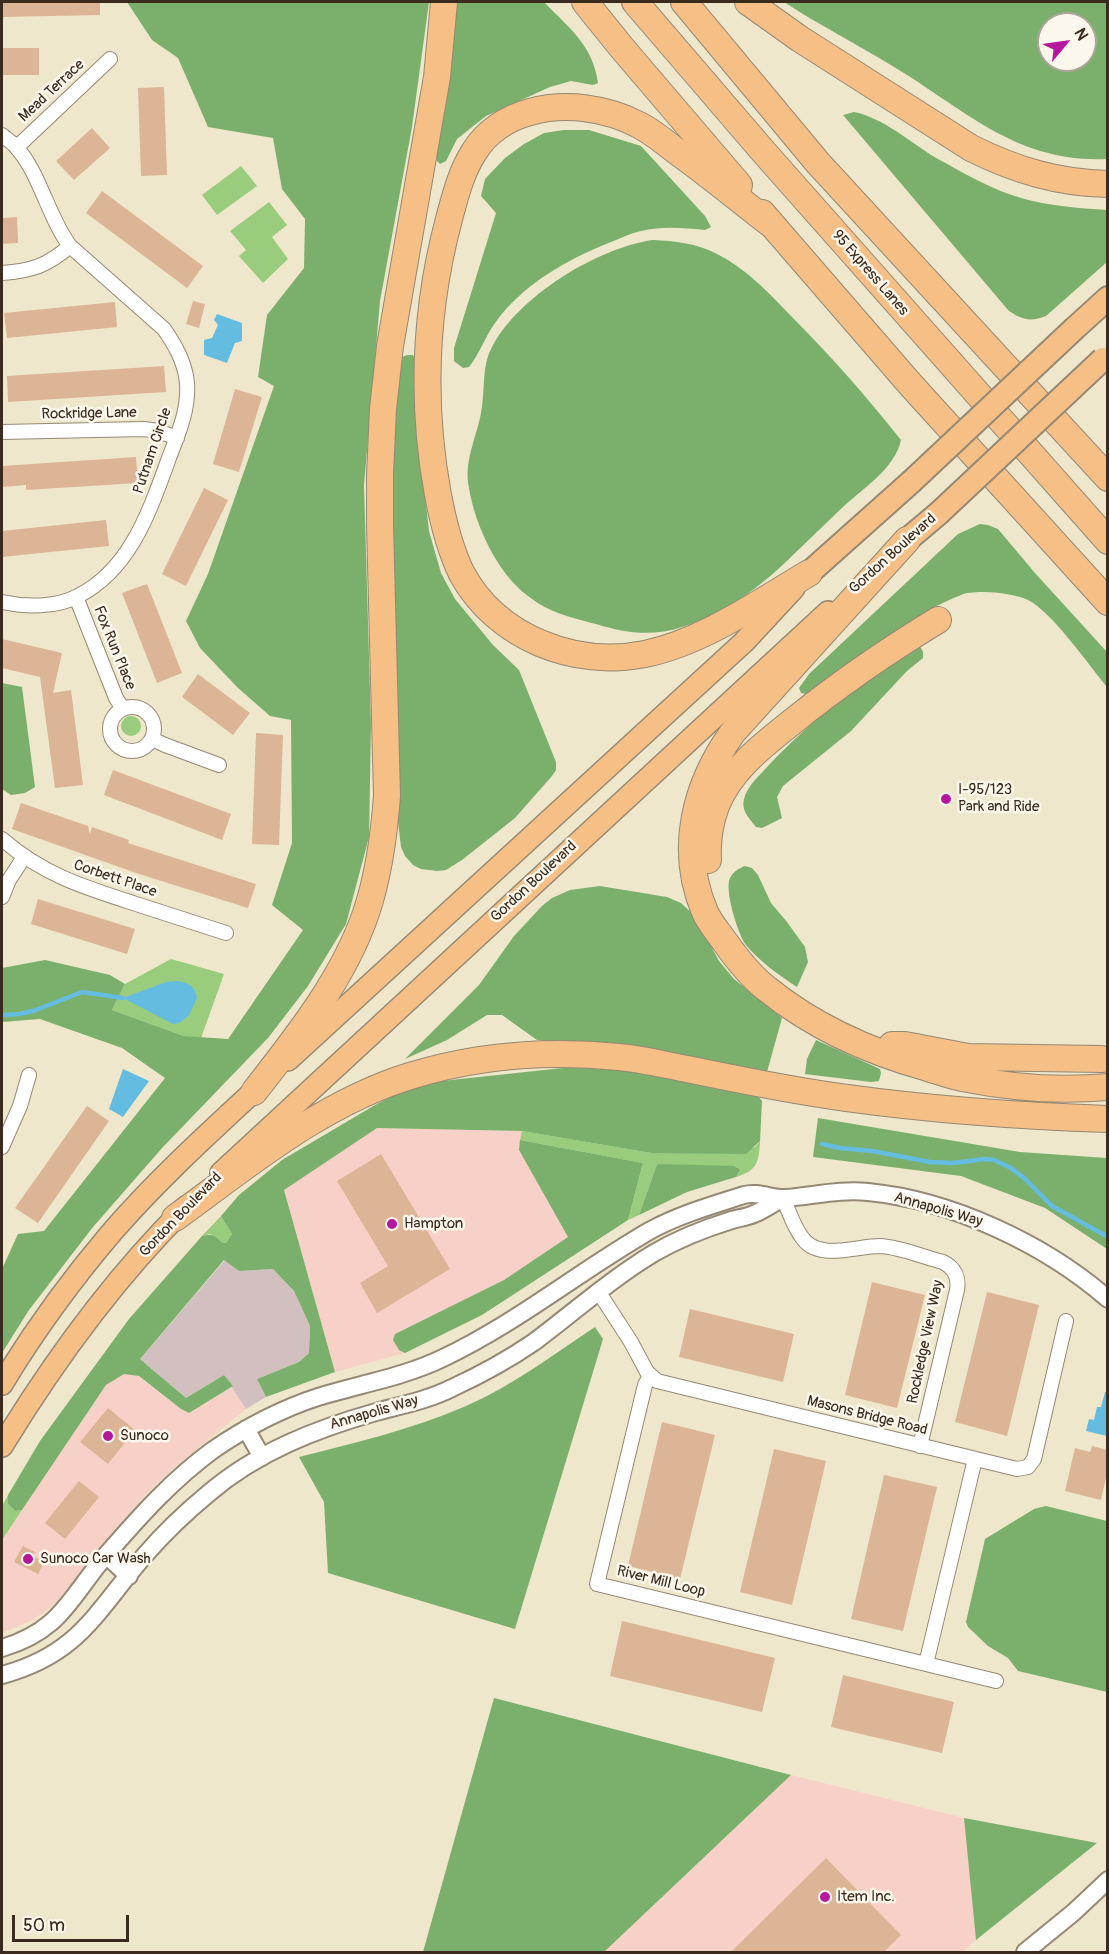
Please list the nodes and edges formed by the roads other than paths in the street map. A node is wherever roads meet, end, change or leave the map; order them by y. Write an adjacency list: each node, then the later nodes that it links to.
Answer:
1 (444, 2): 39 (highway)
2 (585, 2): 10 (highway)
3 (635, 2): 21 (highway, 95 Express Lanes)
4 (684, 2): 13 (highway)
5 (748, 2): 9 (highway)
6 (110, 59): 8 (street, Mead Terrace)
7 (2, 135): 8 (street, Putnam Circle)
8 (16, 147): 11 (street, Putnam Circle)
9 (1107, 184)
10 (772, 225): 22 (highway); 25 (highway)
11 (70, 246): 12 (street); 17 (street, Putnam Circle)
12 (2, 273)
13 (929, 285): 18 (highway); 19 (highway)
14 (1107, 298): 22 (highway, bridge)
15 (1106, 356): 20 (highway, Gordon Boulevard, bridge)
16 (2, 432): 17 (street, Rockridge Lane)
17 (177, 438): 23 (street, Putnam Circle)
18 (1107, 458)
19 (1107, 478)
20 (907, 540): 34 (highway); 43 (main road, Gordon Boulevard)
21 (1107, 541)
22 (808, 573): 39 (main road)
23 (76, 597): 24 (street, Putnam Circle); 27 (street, Fox Run Place)
24 (2, 602)
25 (1107, 602)
26 (938, 620): 34 (highway)
27 (123, 710): 28 (street, Fox Run Place); 28 (street, Fox Run Place)
28 (152, 739): 29 (street)
29 (219, 765)
30 (2, 839): 31 (street, Corbett Place)
31 (24, 857): 32 (street); 33 (street, Corbett Place)
32 (2, 897)
33 (226, 933)
34 (736, 958): 35 (highway)
35 (862, 1045): 36 (highway); 38 (highway)
36 (1102, 1059)
37 (29, 1075): 41 (street)
38 (1107, 1087)
39 (254, 1092): 48 (main road)
40 (1107, 1119): 43 (highway)
41 (2, 1147)
42 (783, 1198): 44 (street, Annapolis Way); 45 (street, Annapolis Way); 49 (street, Annapolis Way); 51 (street, Rockledge View Way)
43 (175, 1218): 50 (main road, Gordon Boulevard)
44 (598, 1291): 47 (street); 52 (street, Annapolis Way)
45 (1107, 1299)
46 (1066, 1321): 53 (street, Masons Bridge Road)
47 (650, 1376): 51 (street, Masons Bridge Road); 57 (street, River Mill Loop)
48 (2, 1384)
49 (246, 1429): 52 (street); 54 (street, Annapolis Way)
50 (2, 1446)
51 (920, 1446): 53 (street, Masons Bridge Road)
52 (262, 1456): 55 (street, Annapolis Way)
53 (975, 1459): 57 (street)
54 (106, 1555): 55 (street); 56 (street, Annapolis Way)
55 (129, 1576): 58 (street, Annapolis Way)
56 (2, 1648)
57 (926, 1664): 59 (street, River Mill Loop)
58 (2, 1675)
59 (996, 1681)
60 (1107, 1880): 61 (street)
61 (1025, 1953)

